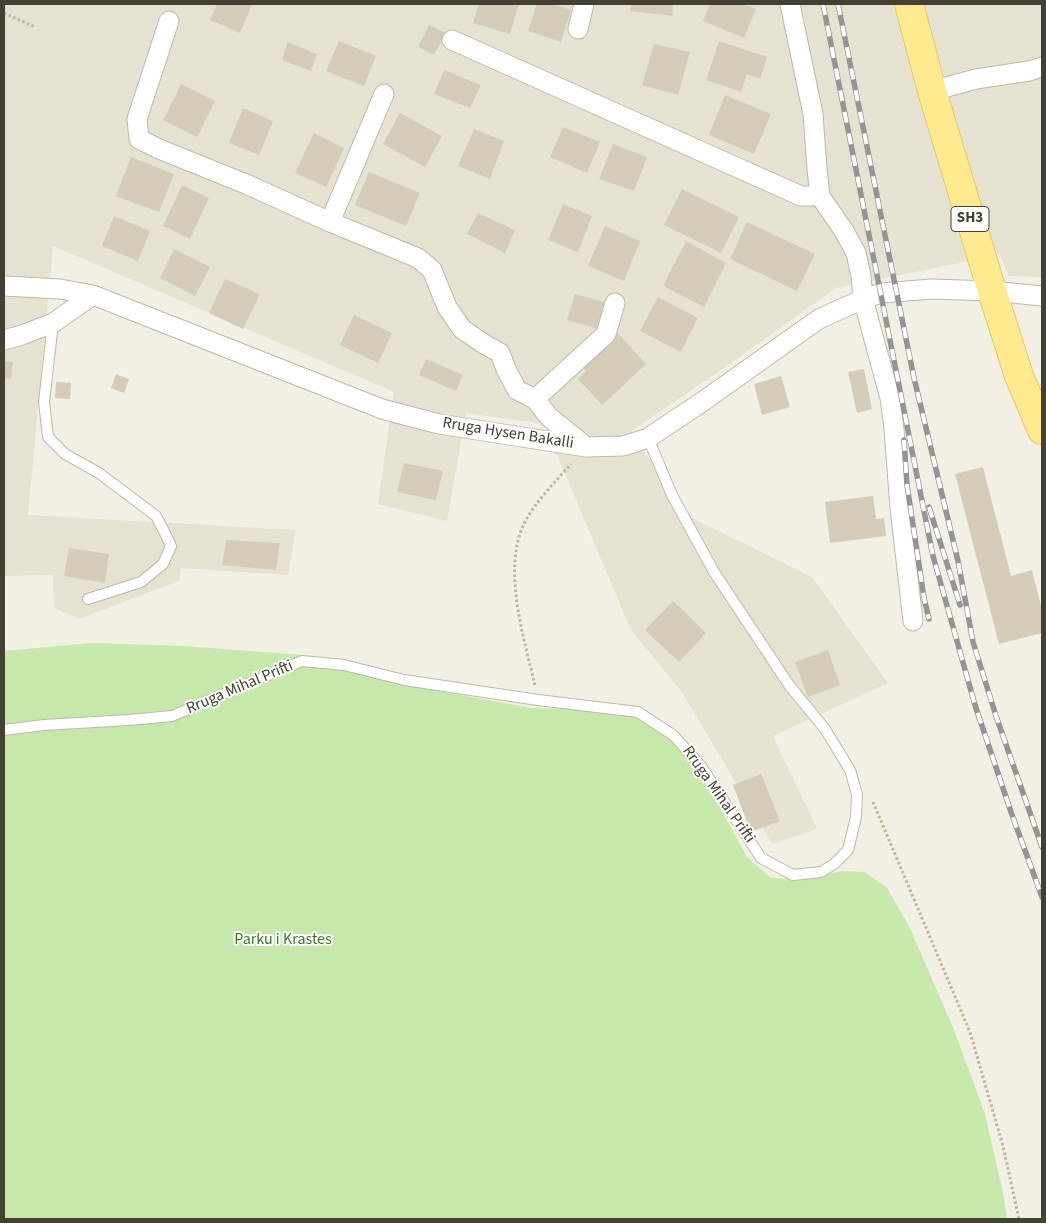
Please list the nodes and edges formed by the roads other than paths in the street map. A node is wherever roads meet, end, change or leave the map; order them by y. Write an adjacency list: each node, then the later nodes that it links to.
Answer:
1 (584, 4): 5 (street)
2 (790, 4): 10 (street)
3 (909, 4): 8 (main road, SH3)
4 (169, 22): 11 (street)
5 (578, 30)
6 (452, 40): 10 (street)
7 (1042, 67): 8 (street)
8 (932, 91): 13 (main road, SH3)
9 (384, 94): 11 (street)
10 (820, 196): 16 (street)
11 (330, 222): 20 (street)
12 (4, 286): 14 (street, Rruga Hysen Bakalli)
13 (992, 291): 15 (street, Rruga Hysen Bakalli); 16 (street, Rruga Hysen Bakalli); 21 (main road, SH3)
14 (93, 295): 18 (street); 23 (street, Rruga Hysen Bakalli)
15 (1042, 296)
16 (864, 298): 22 (street, Rruga Hysen Bakalli); 25 (street)
17 (615, 303): 20 (street)
18 (54, 322): 19 (street); 24 (lane)
19 (4, 340)
20 (536, 400): 23 (street)
21 (1042, 430)
22 (648, 438): 23 (street, Rruga Hysen Bakalli); 26 (lane, Rruga Mihal Prifti)
23 (586, 446)
24 (88, 599)
25 (914, 621)
26 (4, 730)

